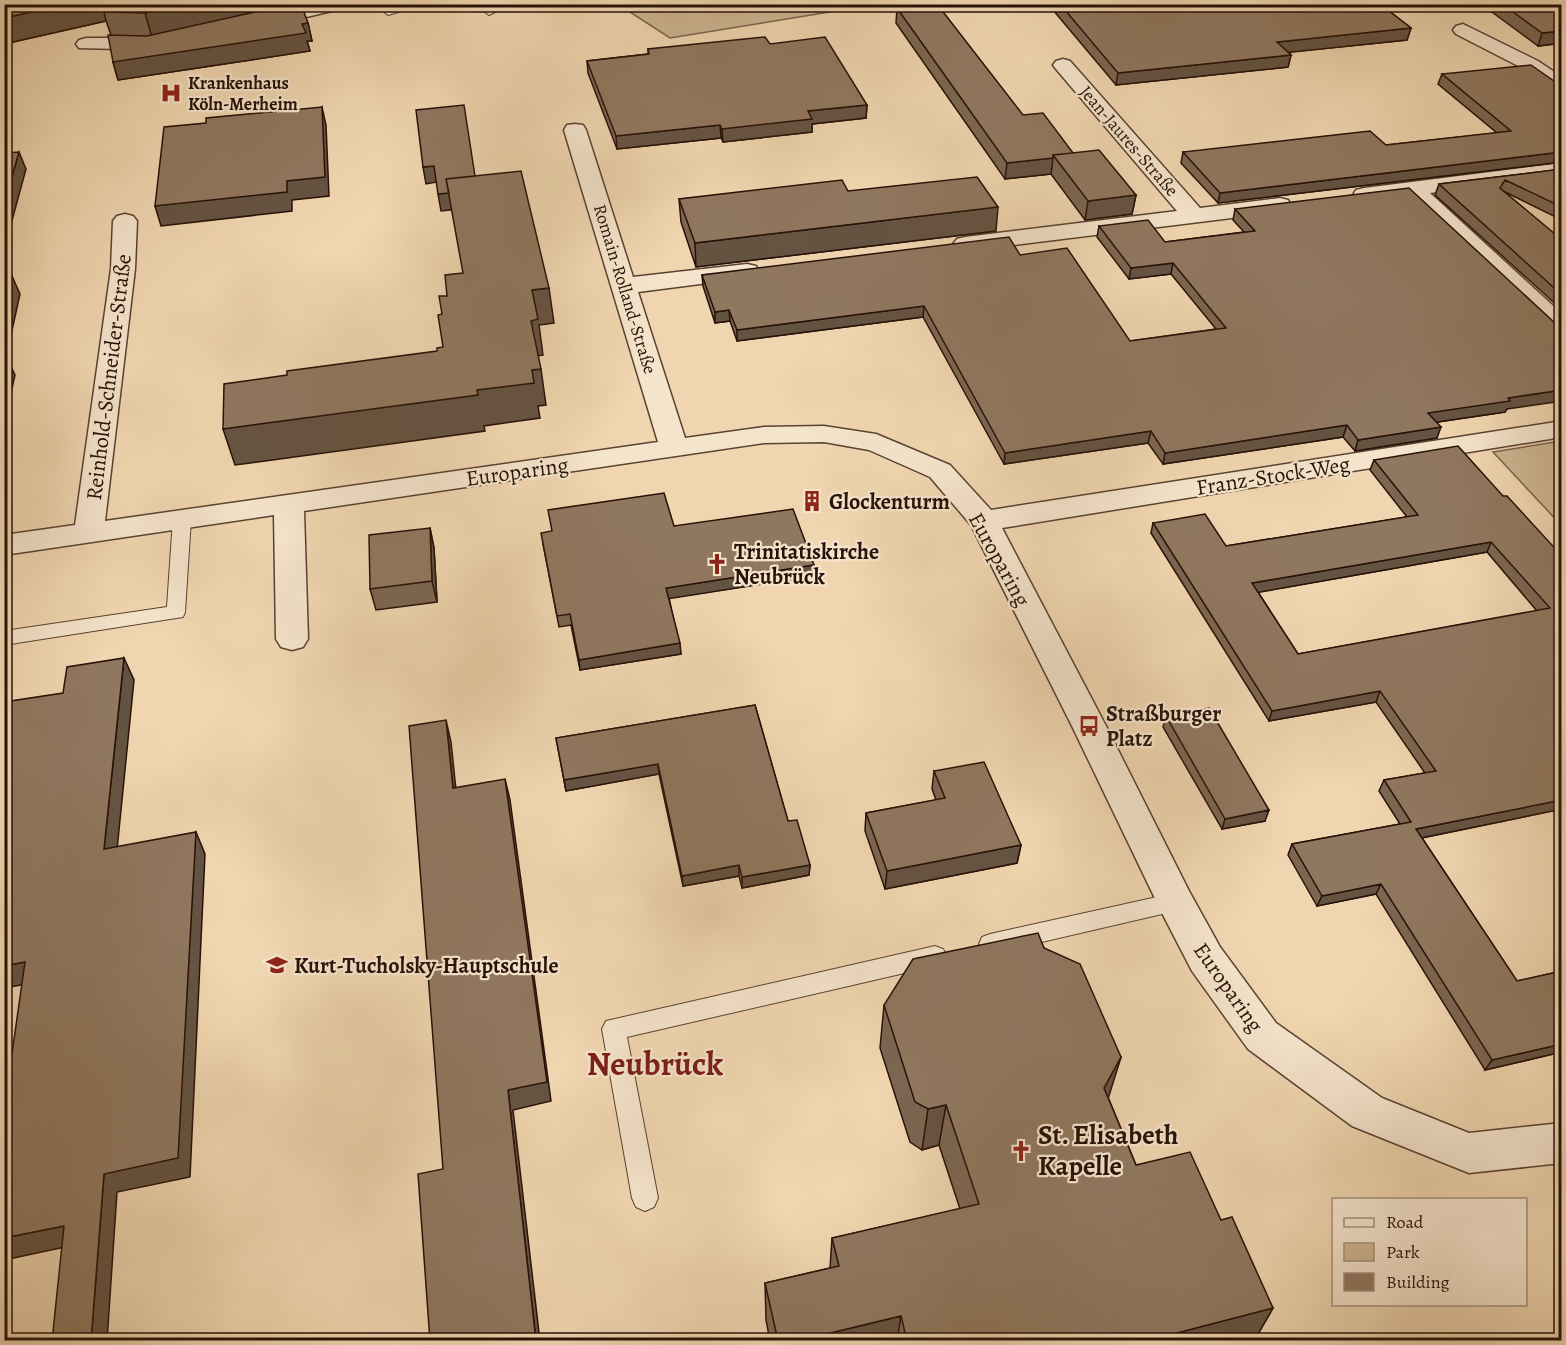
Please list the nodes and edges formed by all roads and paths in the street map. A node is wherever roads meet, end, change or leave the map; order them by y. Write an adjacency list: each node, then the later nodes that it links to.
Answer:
1 (338, 4): 6 (street)
2 (379, 4): 3 (lane)
3 (421, 4)
4 (480, 4): 5 (lane)
5 (489, 12)
6 (244, 25)
7 (1463, 30): 11 (street)
8 (175, 40): 9 (street)
9 (86, 44)
10 (1063, 65): 17 (street, Jean-Jaures-Straße)
11 (1562, 87)
12 (575, 130): 21 (street, Romain-Rolland-Straße)
13 (1562, 170): 14 (street)
14 (1412, 189): 15 (street); 22 (street)
15 (1343, 197)
16 (1297, 203): 17 (street)
17 (1194, 216): 19 (street)
18 (126, 220): 28 (street, Reinhold-Schneider-Straße)
19 (942, 247)
20 (772, 268): 21 (street)
21 (624, 286): 24 (street, Romain-Rolland-Straße)
22 (1562, 328)
23 (1562, 429): 27 (street, Franz-Stock-Weg)
24 (674, 448): 25 (street, Europaring); 27 (street, Europaring)
25 (289, 504): 26 (street, Europaring); 31 (street)
26 (182, 519): 28 (street, Europaring); 30 (lane)
27 (984, 521): 32 (street, Europaring)
28 (89, 533): 29 (street, Europaring)
29 (4, 545)
30 (4, 638)
31 (292, 639)
32 (1175, 902): 33 (street, Europaring); 34 (lane)
33 (1562, 1143)
34 (645, 1198)

